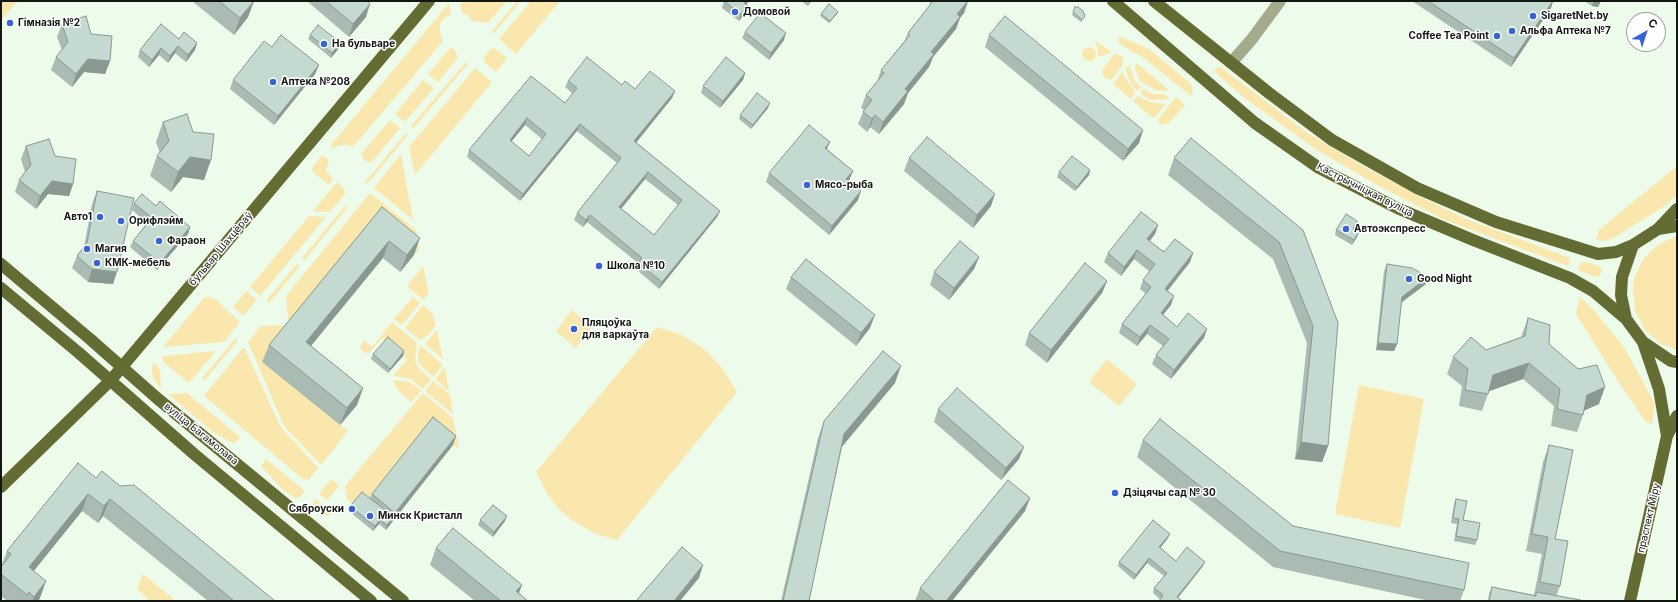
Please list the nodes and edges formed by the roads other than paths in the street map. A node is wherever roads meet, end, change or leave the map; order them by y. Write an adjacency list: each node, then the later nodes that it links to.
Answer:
1 (429, 1): 15 (main road, бульвар Шахцёраў)
2 (1113, 1): 12 (main road, Кастрычніцкая вуліца)
3 (1154, 1): 5 (main road)
4 (1280, 1): 5 (street)
5 (1230, 62): 9 (main road)
6 (1677, 209): 8 (main road)
7 (1677, 226): 8 (main road)
8 (1658, 229): 9 (main road)
9 (1633, 246): 12 (main road)
10 (1, 264): 15 (main road, вуліца Багамолава)
11 (1, 288): 16 (main road, вуліца Багамолава)
12 (1626, 319): 13 (main road)
13 (1643, 342): 14 (main road); 18 (main road)
14 (1677, 362)
15 (122, 366): 16 (main road, бульвар Шахцёраў); 21 (main road, вуліца Багамолава)
16 (111, 380): 19 (main road, бульвар Шахцёраў); 20 (main road, вуліца Багамолава)
17 (1677, 416): 18 (main road)
18 (1667, 436): 22 (main road, праспект Міру)
19 (1, 487)
20 (371, 601)
21 (403, 601)
22 (1630, 601)

